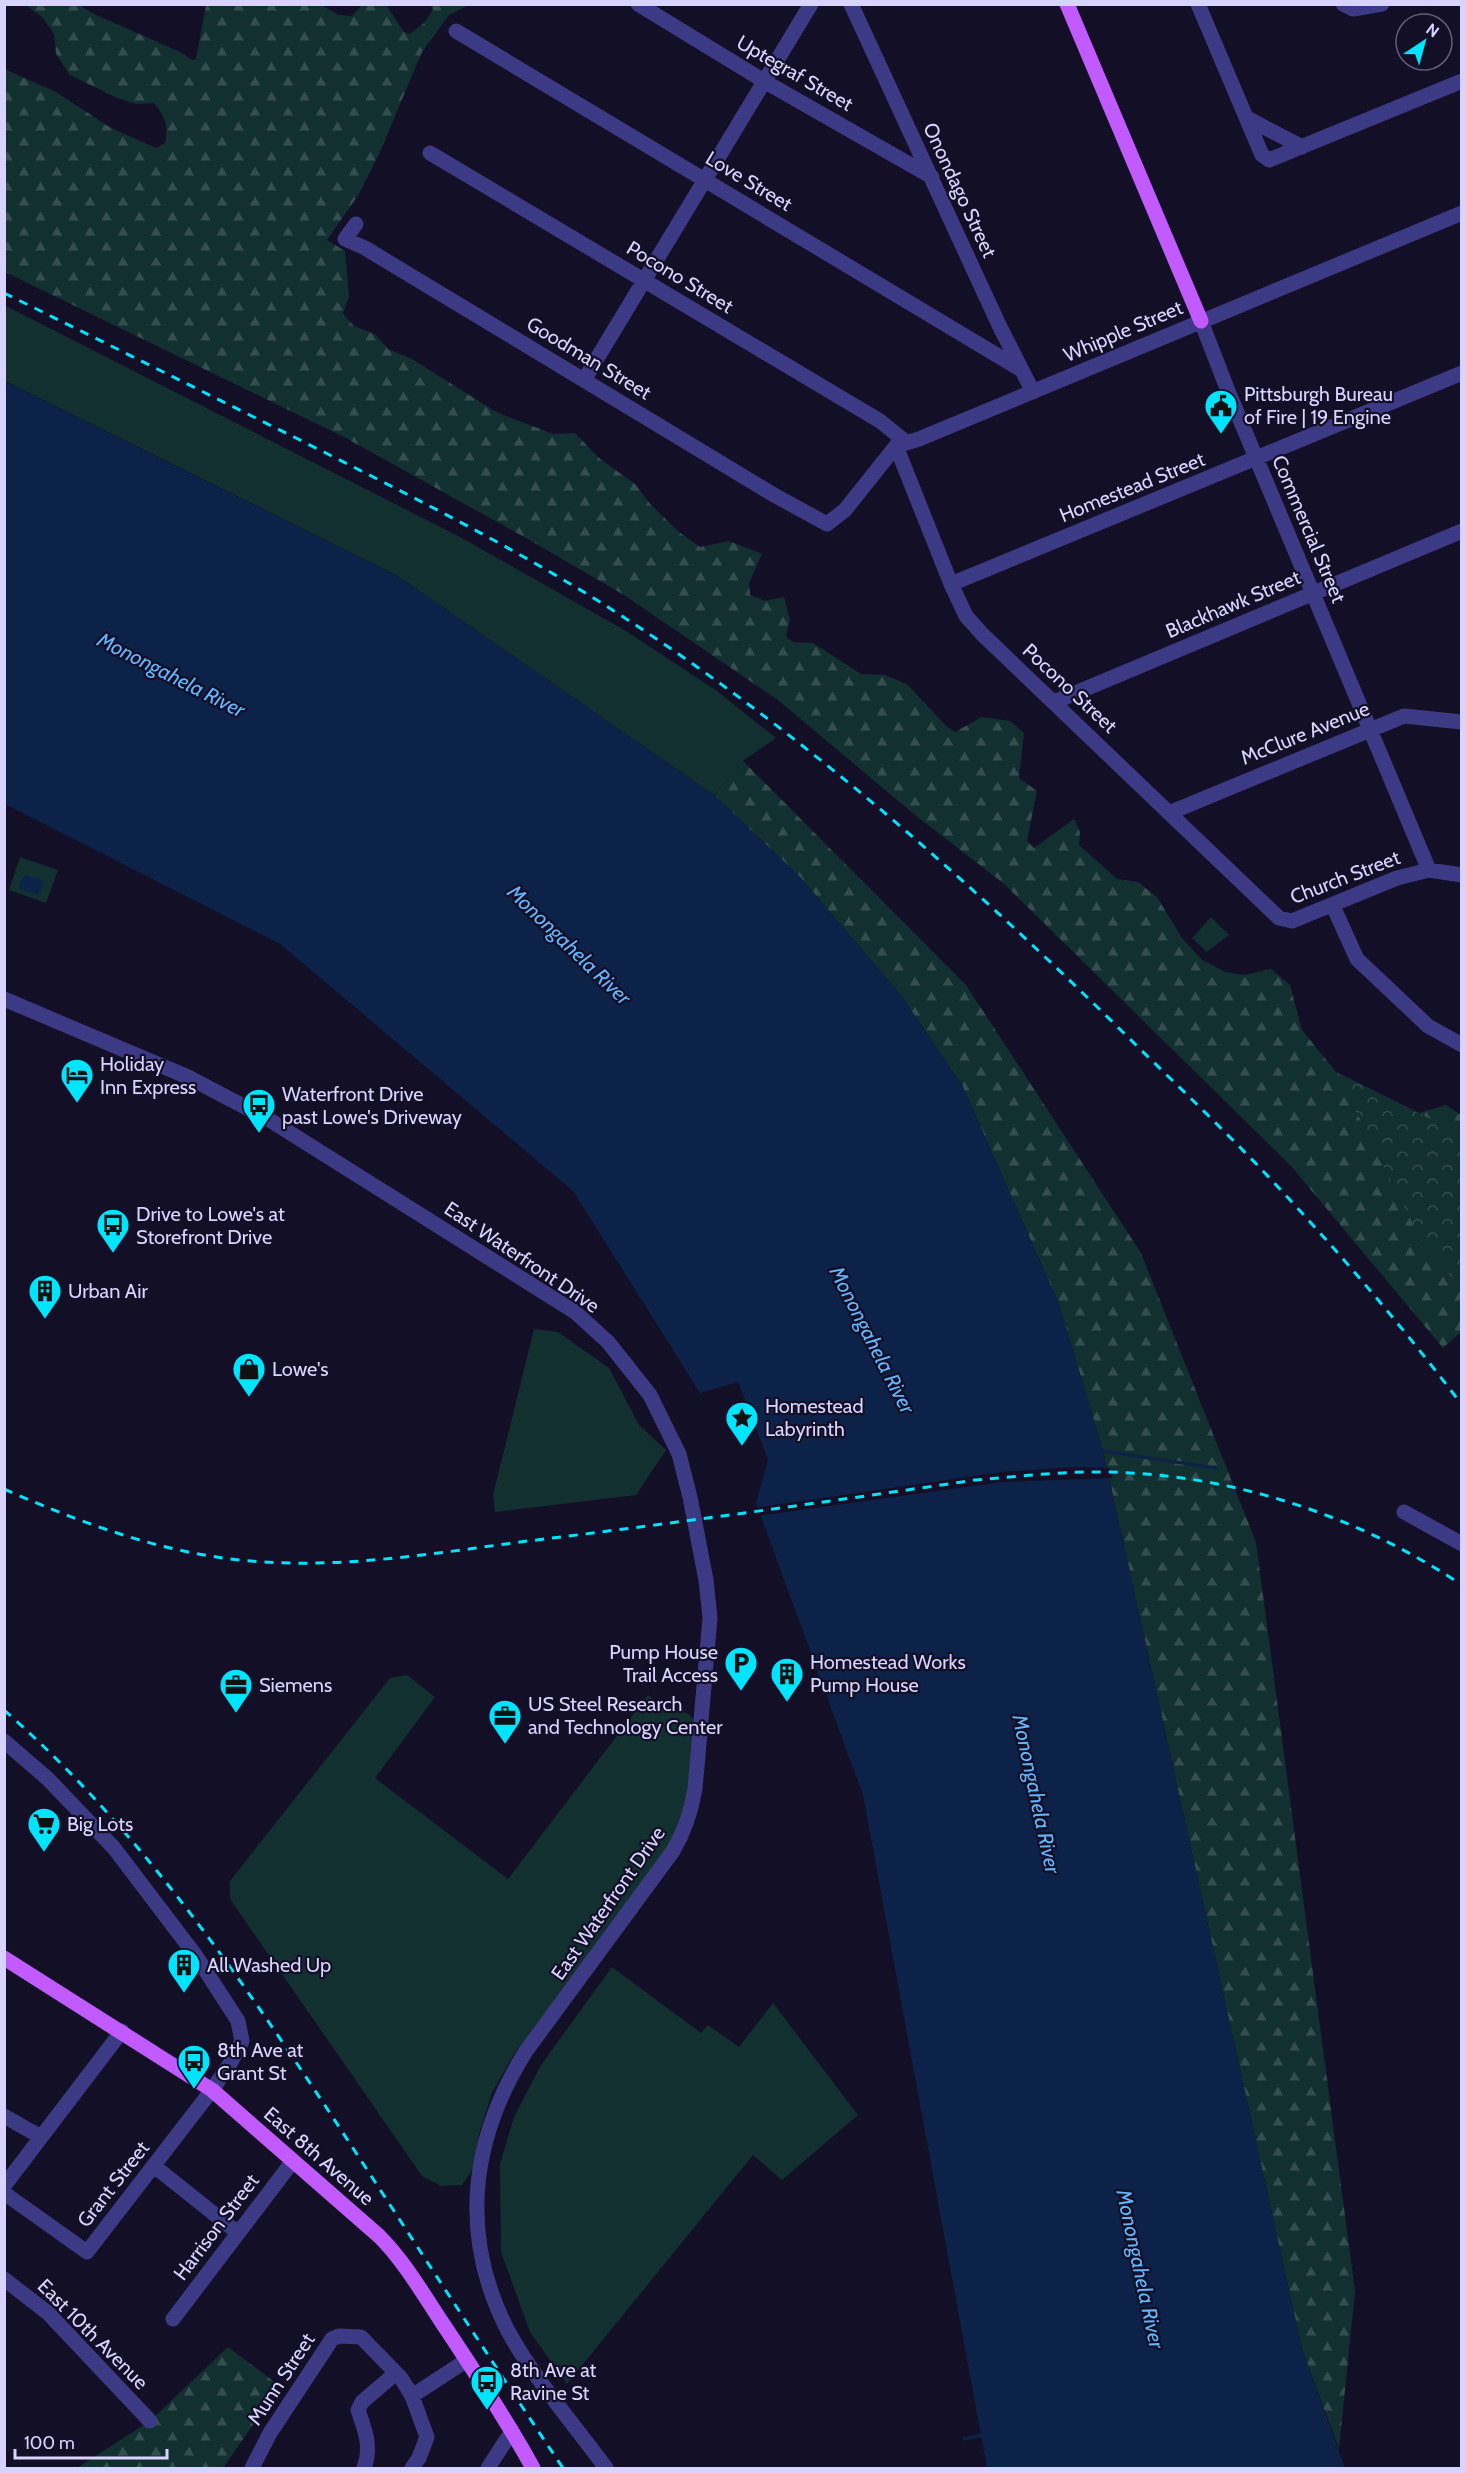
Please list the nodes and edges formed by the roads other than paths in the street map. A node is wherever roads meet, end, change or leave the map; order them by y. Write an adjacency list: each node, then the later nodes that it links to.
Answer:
1 (638, 4): 9 (street, Uptegraf Street)
2 (811, 4): 9 (street)
3 (851, 4): 14 (street, Onondago Street)
4 (1067, 4): 19 (main road, Commercial Street)
5 (1198, 4): 11 (street)
6 (1342, 4): 7 (street)
7 (1382, 4)
8 (456, 31): 15 (street, Love Street)
9 (765, 81): 14 (street, Uptegraf Street); 15 (street)
10 (1461, 81): 12 (street)
11 (1247, 118): 12 (street); 12 (street)
12 (1302, 147)
13 (430, 153): 18 (street, Pocono Street)
14 (932, 177): 20 (street, Onondago Street)
15 (705, 179): 18 (street); 20 (street, Love Street)
16 (1461, 213): 19 (street, Whipple Street)
17 (356, 224): 22 (street, Goodman Street)
18 (645, 280): 22 (street); 24 (street, Pocono Street)
19 (1202, 321): 23 (street, Whipple Street); 25 (street, Commercial Street)
20 (1020, 369): 23 (street, Onondago Street)
21 (1461, 372): 25 (street, Homestead Street)
22 (584, 380): 24 (street, Goodman Street)
23 (1033, 392): 24 (street, Whipple Street)
24 (901, 444): 27 (street, Pocono Street)
25 (1257, 458): 27 (street, Homestead Street); 28 (street, Commercial Street)
26 (1461, 531): 28 (street, Blackhawk Street)
27 (951, 584): 29 (street, Pocono Street)
28 (1313, 593): 29 (street, Blackhawk Street); 31 (street, Commercial Street)
29 (1054, 702): 32 (street, Pocono Street)
30 (1461, 722): 31 (street, McClure Avenue)
31 (1371, 728): 32 (street, McClure Avenue); 33 (street, Commercial Street)
32 (1169, 813): 36 (street, Pocono Street)
33 (1429, 870): 34 (street, Church Street); 35 (street, Church Street)
34 (1461, 875)
35 (1333, 906): 36 (street, Church Street); 38 (street)
36 (1279, 918)
37 (4, 999): 64 (street, East Waterfront Drive)
38 (1461, 1045)
39 (1404, 1512): 40 (street)
40 (1461, 1544)
41 (4, 1741): 44 (street, Grant Street)
42 (4, 1958): 43 (main road, East 8th Avenue)
43 (122, 2031): 44 (main road, East 8th Avenue); 46 (street)
44 (212, 2090): 47 (main road, East 8th Avenue); 48 (street, Grant Street)
45 (4, 2115): 46 (street)
46 (41, 2137): 49 (street)
47 (293, 2161): 51 (street, Harrison Street); 54 (main road, East 8th Avenue)
48 (154, 2166): 50 (street, Grant Street); 51 (street)
49 (4, 2186)
50 (4, 2193)
51 (238, 2233): 53 (street, Harrison Street)
52 (4, 2279): 57 (street, East 10th Avenue)
53 (173, 2319)
54 (467, 2360): 56 (street); 58 (main road, East 8th Avenue)
55 (396, 2373): 56 (street); 59 (street, Munn Street); 60 (street)
56 (412, 2396): 61 (street)
57 (150, 2421)
58 (512, 2430): 62 (street); 63 (main road, East 8th Avenue)
59 (252, 2469)
60 (364, 2469)
61 (412, 2469)
62 (488, 2469)
63 (533, 2469)
64 (606, 2469)

